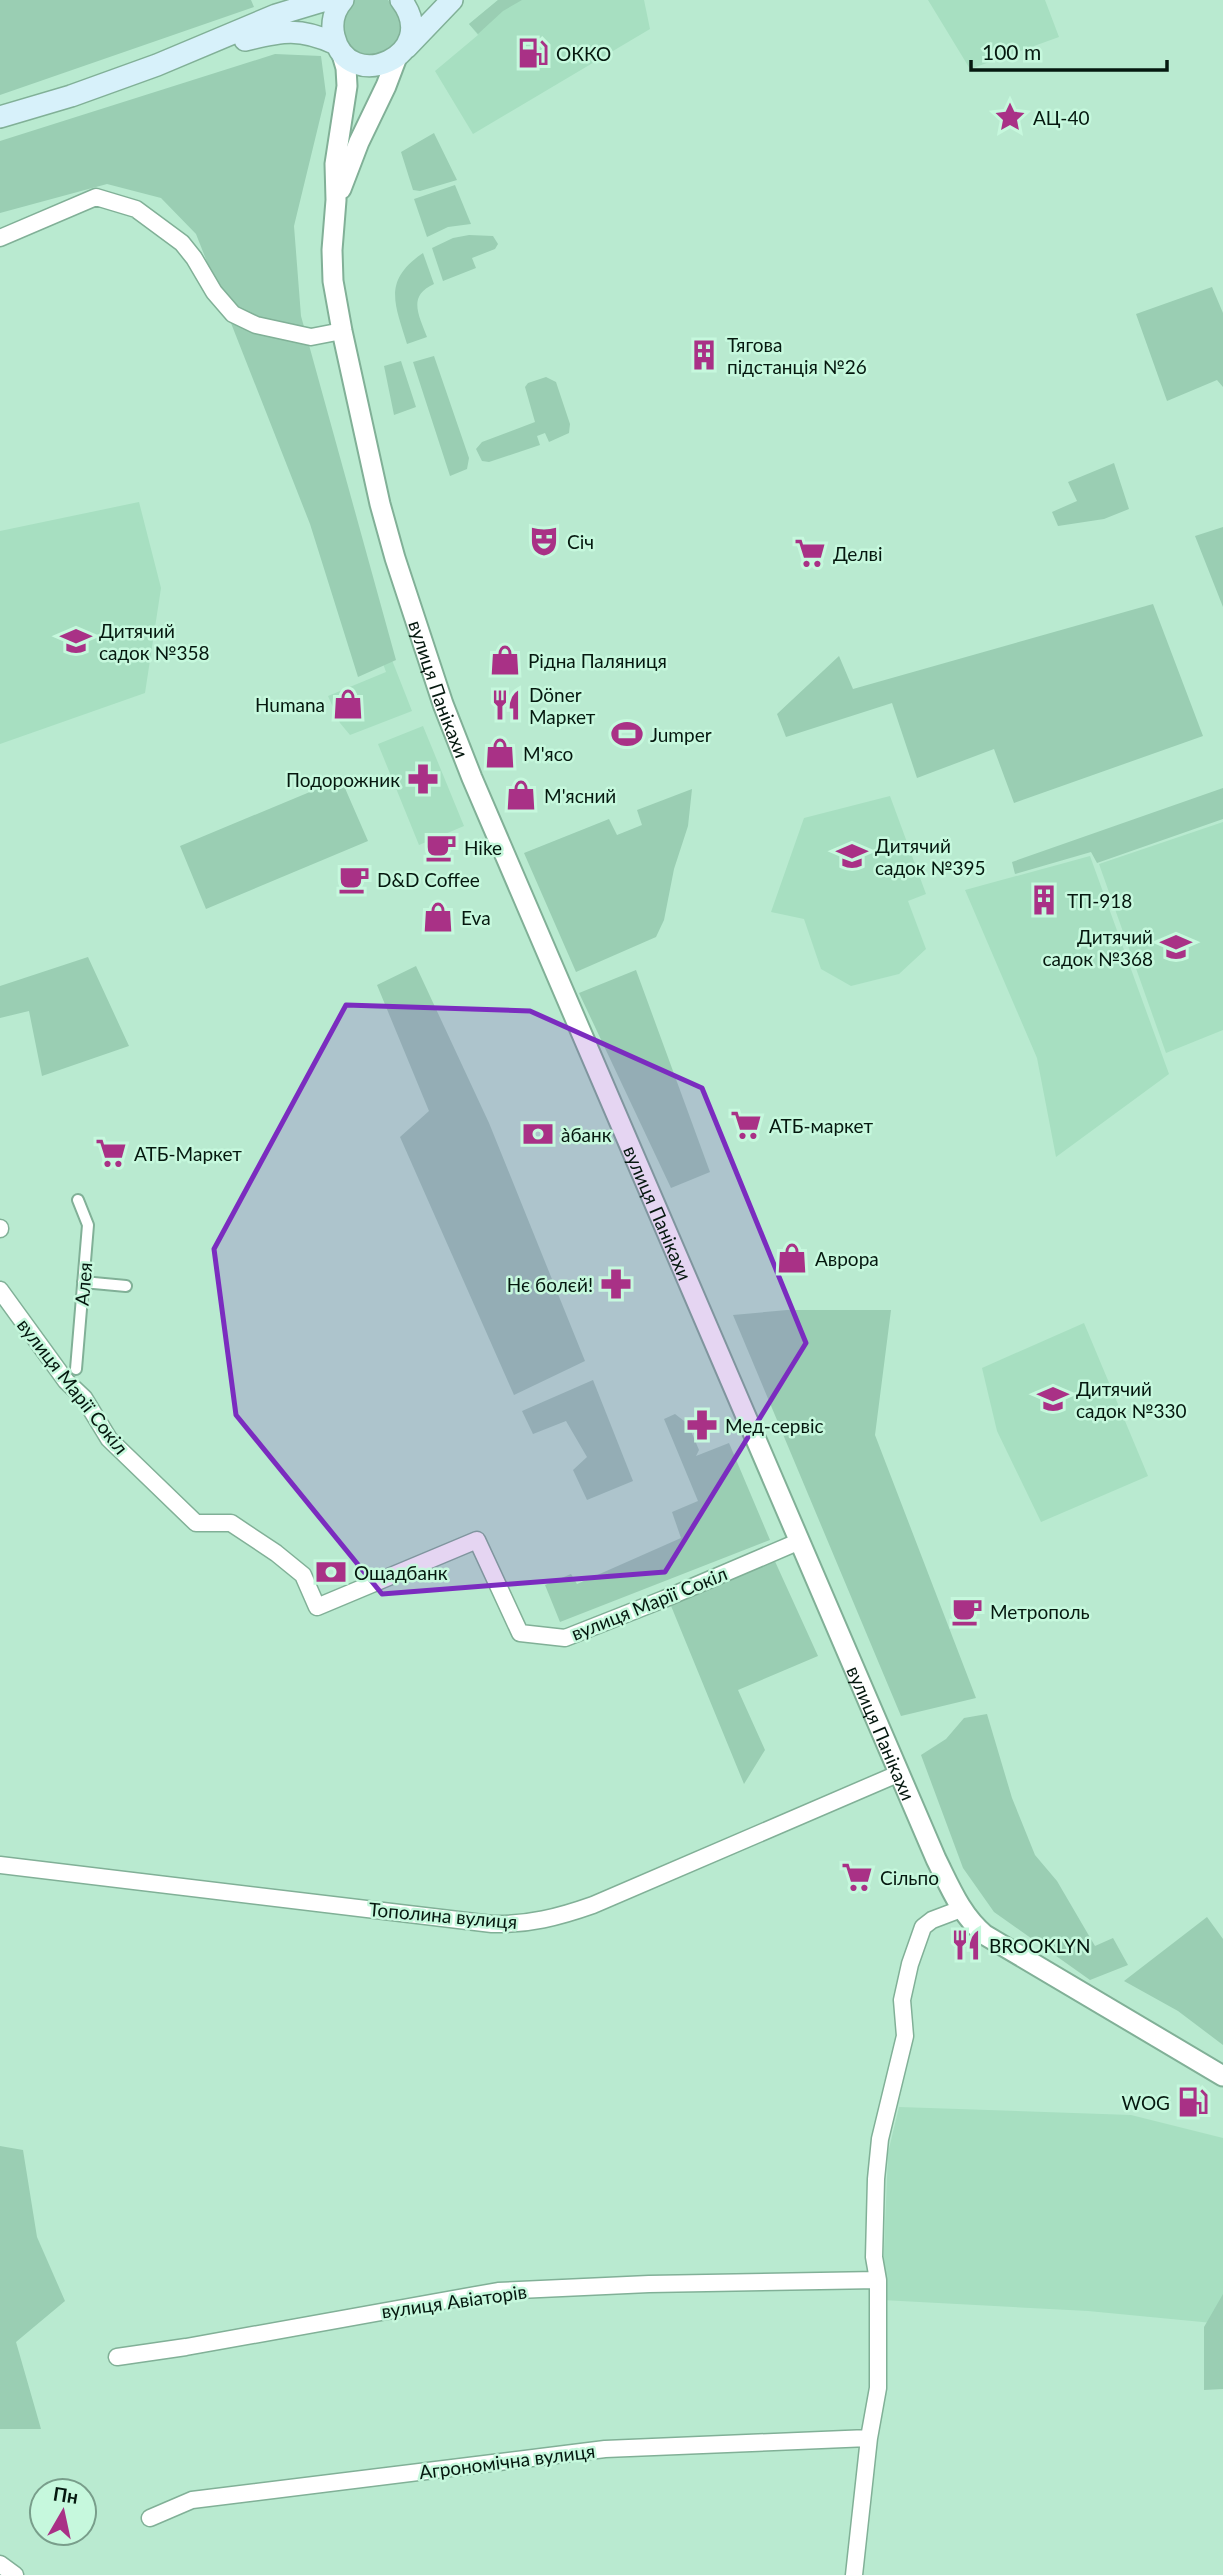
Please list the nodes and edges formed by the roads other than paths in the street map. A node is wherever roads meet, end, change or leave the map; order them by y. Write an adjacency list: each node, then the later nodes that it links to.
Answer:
1 (326, 0): 7 (main road)
2 (343, 0): 5 (main road)
3 (401, 0): 6 (main road)
4 (452, 0): 6 (main road, вулиця Панікахи)
5 (339, 47): 6 (main road); 7 (main road); 9 (street, вулиця Панікахи)
6 (401, 53): 9 (street, вулиця Панікахи)
7 (185, 55): 8 (main road)
8 (0, 117)
9 (337, 200): 11 (street, вулиця Панікахи)
10 (0, 238): 11 (street)
11 (342, 331): 17 (street, вулиця Панікахи)
12 (78, 1200): 13 (street, Алея)
13 (83, 1282): 14 (street); 16 (street, Алея)
14 (126, 1286)
15 (0, 1290): 17 (street, вулиця Марії Сокіл)
16 (76, 1369)
17 (800, 1541): 18 (street, вулиця Панікахи)
18 (900, 1773): 19 (street, Тополина вулиця); 20 (street, вулиця Панікахи)
19 (0, 1865)
20 (961, 1909): 21 (street, вулиця Панікахи); 22 (street)
21 (1223, 2076)
22 (878, 2280): 23 (street, вулиця Авіаторів); 24 (street)
23 (117, 2357)
24 (869, 2438): 25 (street, Агрономічна вулиця); 28 (street)
25 (150, 2518)
26 (0, 2564): 27 (street)
27 (15, 2575)
28 (854, 2575)

